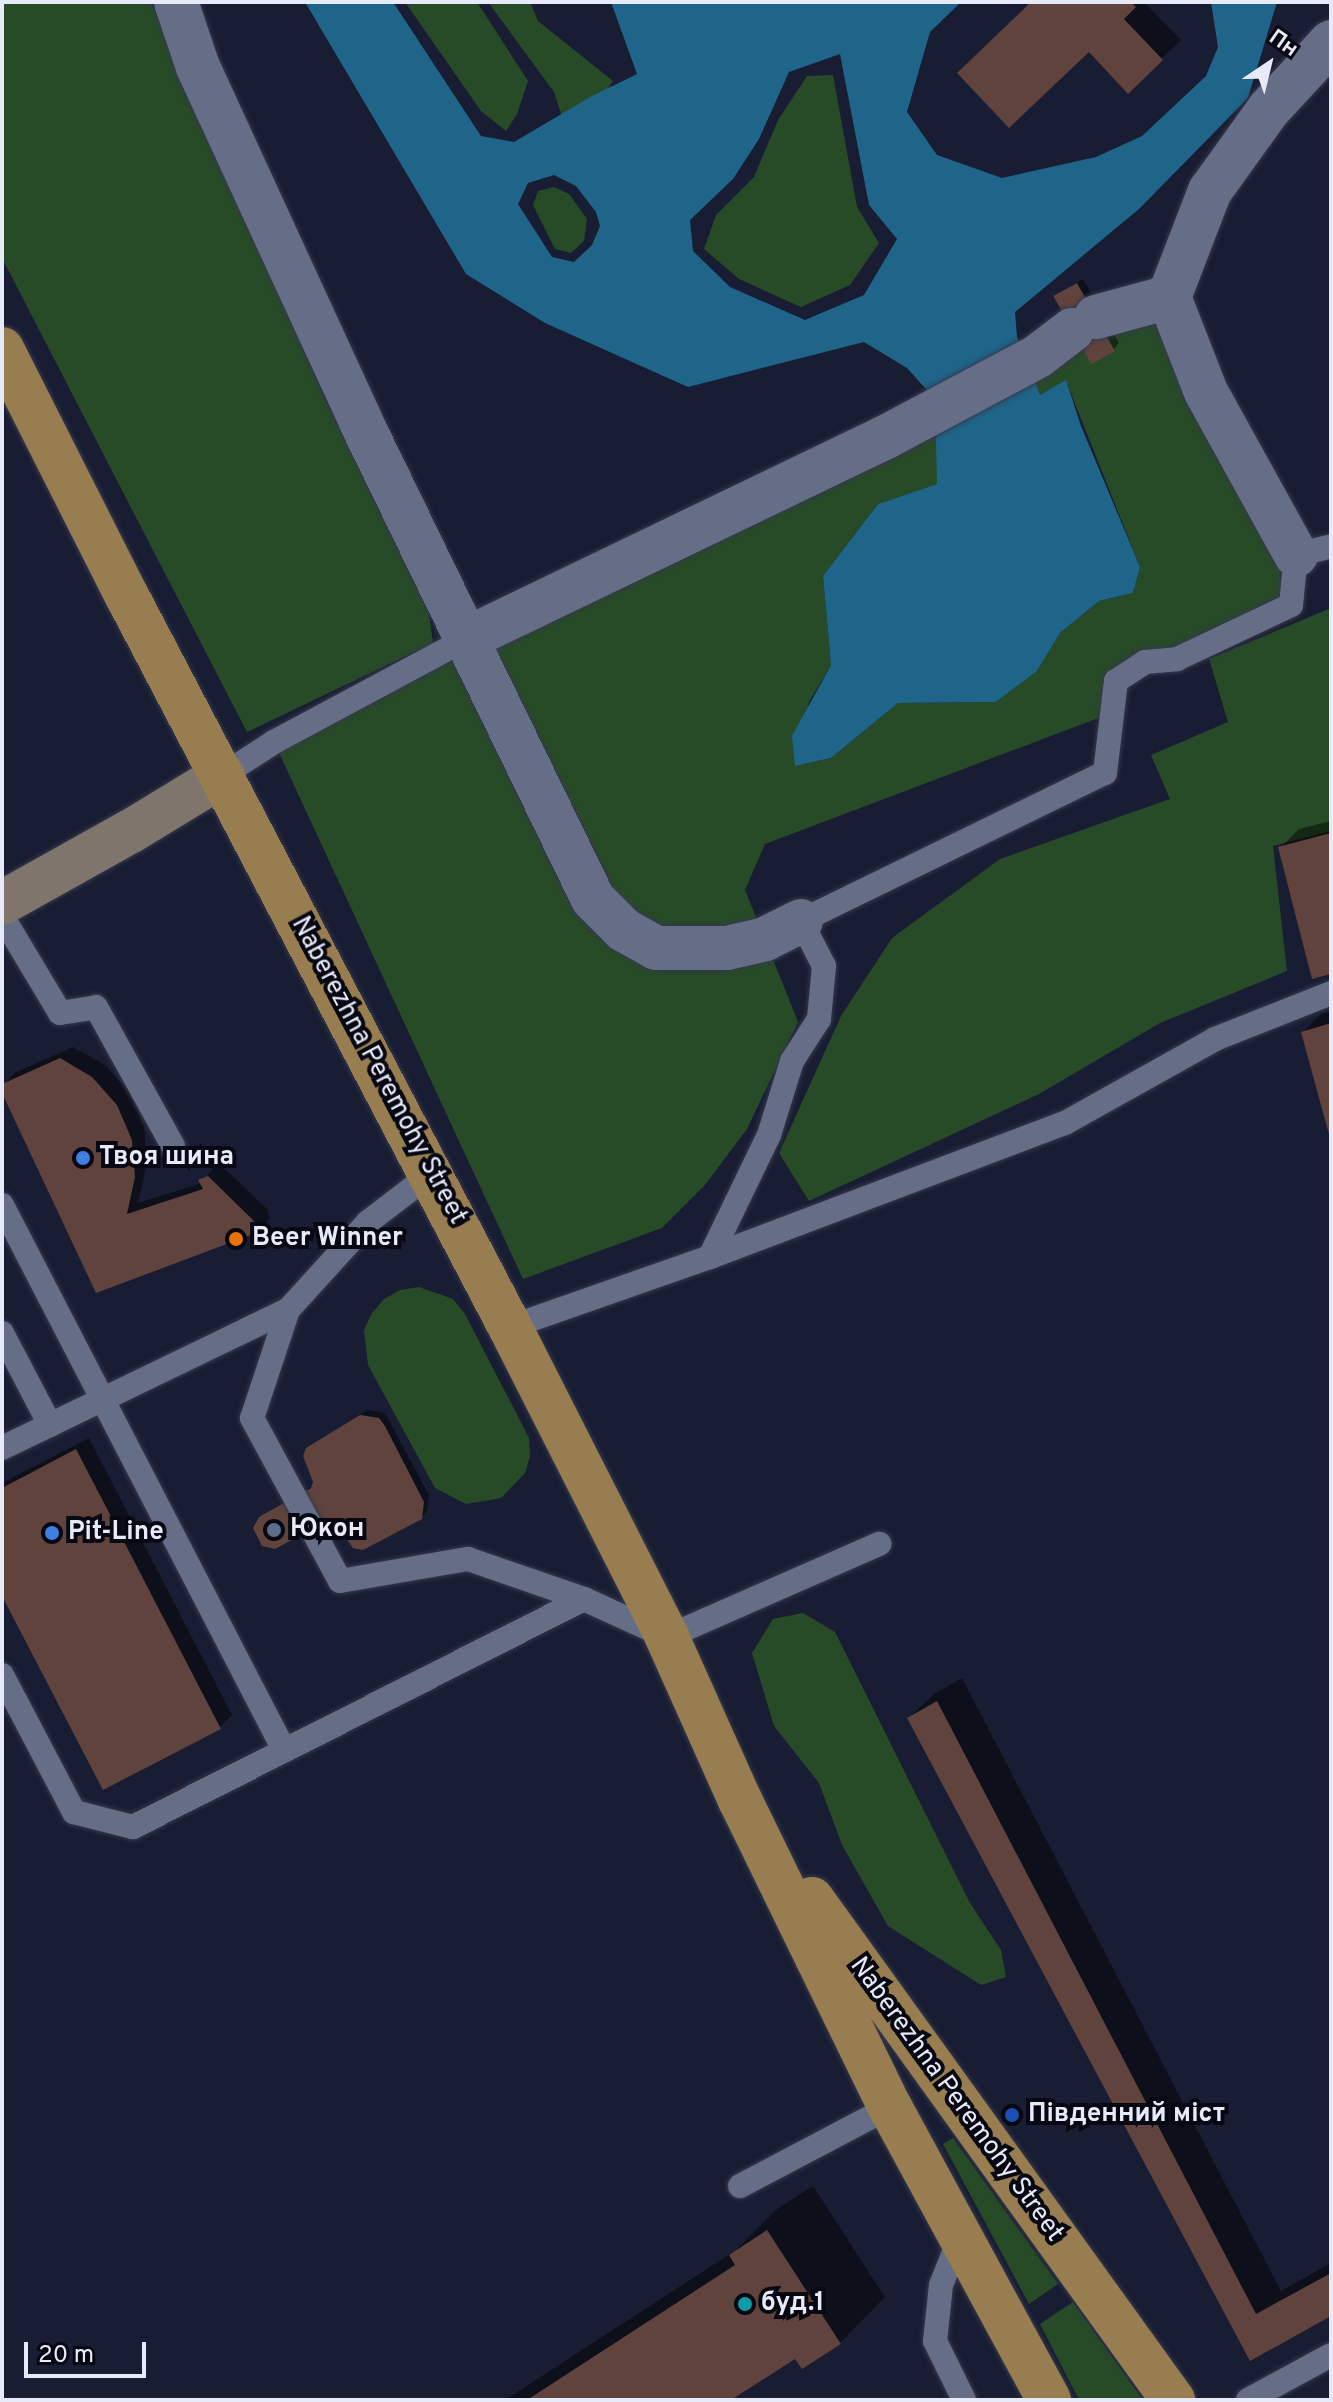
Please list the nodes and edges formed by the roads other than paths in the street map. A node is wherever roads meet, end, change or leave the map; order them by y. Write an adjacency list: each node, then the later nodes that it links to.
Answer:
1 (176, 2): 6 (street)
2 (1331, 42): 3 (street)
3 (1169, 297): 5 (street); 6 (street)
4 (2, 349): 7 (main road, Naberezhna Peremohy Street)
5 (1313, 550): 10 (lane)
6 (464, 640): 7 (lane); 10 (street)
7 (223, 775): 8 (main road); 13 (main road, Naberezhna Peremohy Street)
8 (2, 903)
9 (2, 916): 12 (lane)
10 (801, 921): 15 (lane)
11 (1331, 993): 15 (lane)
12 (173, 1146)
13 (432, 1173): 16 (lane); 17 (main road, Naberezhna Peremohy Street)
14 (2, 1205): 19 (lane)
15 (710, 1257): 17 (lane)
16 (288, 1310): 19 (lane); 23 (lane)
17 (510, 1327): 24 (main road, Naberezhna Peremohy Street)
18 (2, 1333): 20 (lane)
19 (104, 1397): 20 (lane); 26 (lane)
20 (50, 1425): 21 (lane)
21 (2, 1448)
22 (879, 1544): 24 (lane)
23 (584, 1599): 24 (lane); 26 (lane)
24 (667, 1637): 27 (main road, Naberezhna Peremohy Street)
25 (2, 1675): 26 (lane)
26 (284, 1750)
27 (740, 1800): 28 (main road, Naberezhna Peremohy Street); 34 (main road, Naberezhna Peremohy Street)
28 (890, 2107): 29 (lane); 30 (main road, Naberezhna Peremohy Street)
29 (740, 2186)
30 (961, 2235): 32 (lane); 33 (main road, Naberezhna Peremohy Street)
31 (1331, 2355): 35 (lane)
32 (964, 2400)
33 (1049, 2400)
34 (1173, 2400)
35 (1248, 2400)

